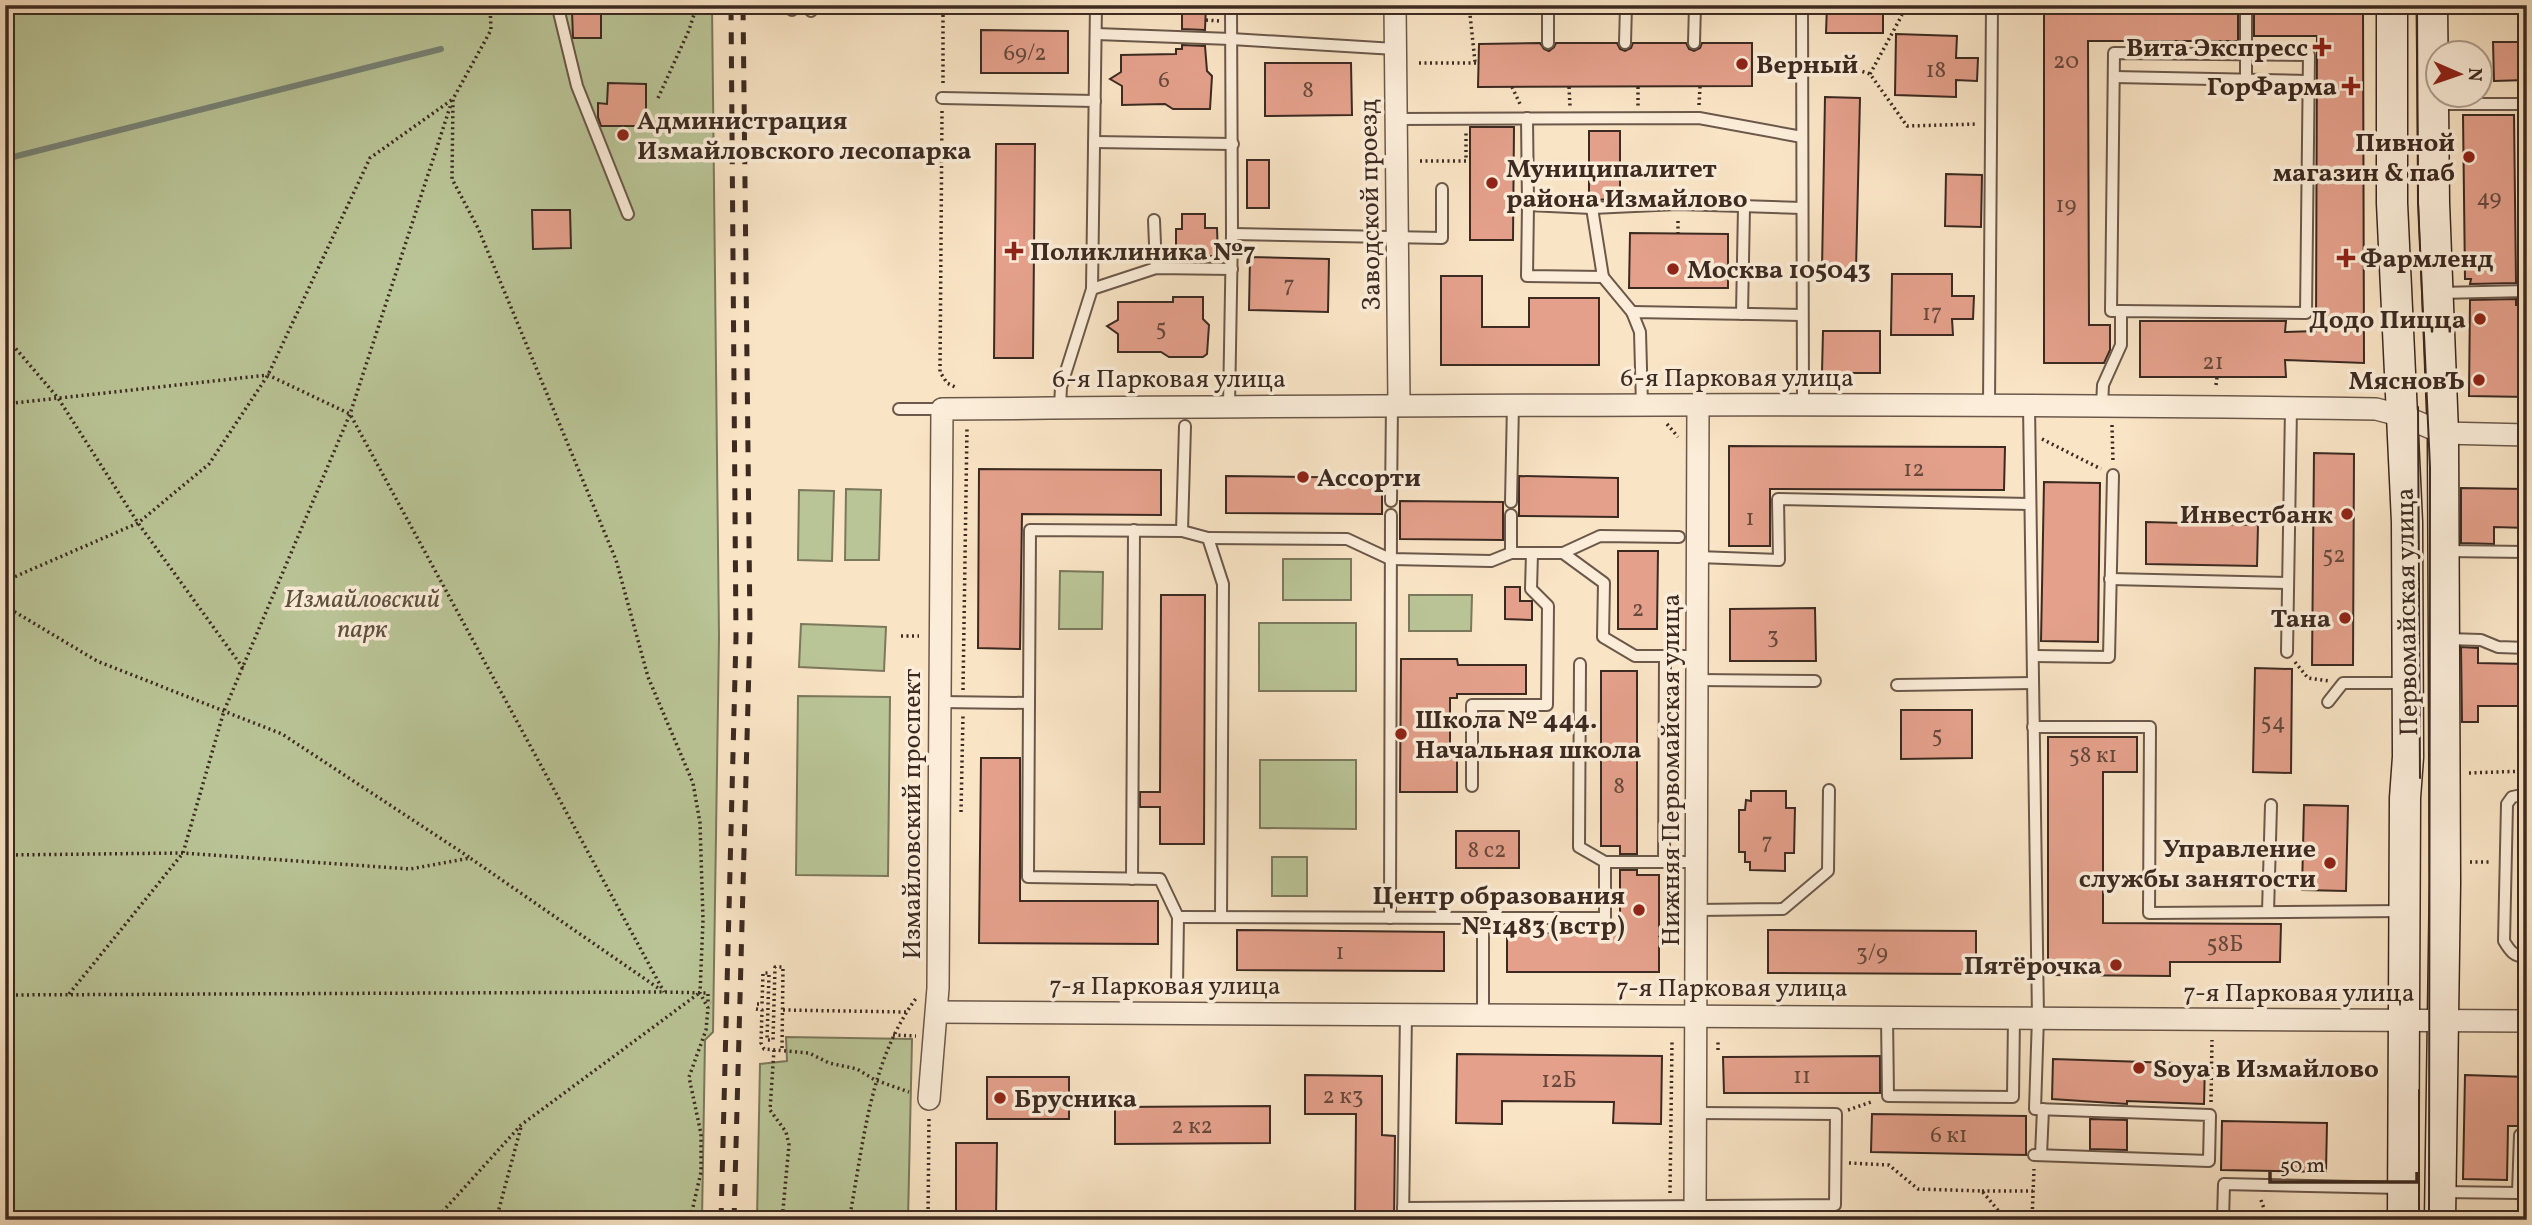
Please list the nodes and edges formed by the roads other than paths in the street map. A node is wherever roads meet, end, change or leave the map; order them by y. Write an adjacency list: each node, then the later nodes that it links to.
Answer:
1 (1231, 5): 14 (lane)
2 (1395, 5): 19 (street, Заводской проезд)
3 (1548, 5): 16 (lane)
4 (1626, 5): 17 (lane)
5 (1695, 5): 18 (lane)
6 (1802, 5): 31 (lane)
7 (1992, 5): 58 (lane)
8 (2246, 5): 20 (lane)
9 (2392, 5): 66 (main road, Первомайская улица)
10 (2432, 5): 15 (main road, Первомайская улица)
11 (1096, 6): 13 (lane)
12 (558, 8): 39 (lane)
13 (1096, 34): 14 (lane); 25 (lane)
14 (1231, 38): 19 (lane); 33 (lane)
15 (2432, 38)
16 (1548, 43)
17 (1625, 43)
18 (1694, 43)
19 (1395, 49): 30 (street, Заводской проезд)
20 (2246, 54): 21 (lane); 22 (lane); 23 (lane)
21 (2114, 77): 22 (lane); 49 (lane)
22 (2246, 80): 23 (lane)
23 (2308, 81): 49 (lane)
24 (943, 99): 25 (lane)
25 (1095, 101): 32 (lane)
26 (2494, 104): 27 (lane)
27 (2527, 104)
28 (2432, 108): 48 (main road, Первомайская улица)
29 (1527, 118): 30 (lane); 31 (lane); 35 (lane)
30 (1396, 119): 42 (street, Заводской проезд)
31 (1802, 136): 38 (lane)
32 (1094, 142): 33 (lane); 46 (lane)
33 (1233, 144): 41 (lane)
34 (1442, 189): 42 (lane)
35 (1528, 205): 37 (lane); 45 (lane)
36 (1744, 207): 37 (lane); 38 (lane); 51 (lane)
37 (1592, 208): 45 (lane)
38 (1802, 208): 52 (lane)
39 (628, 214)
40 (1154, 220): 43 (lane)
41 (1232, 234): 42 (lane); 44 (lane)
42 (1397, 238): 53 (street, Заводской проезд)
43 (1156, 268): 44 (lane); 46 (lane)
44 (1232, 269): 62 (lane)
45 (1603, 277): 50 (lane)
46 (1092, 289): 61 (lane)
47 (2527, 290): 48 (lane)
48 (2438, 293): 68 (main road, Первомайская улица)
49 (2122, 311): 60 (lane)
50 (1632, 312): 51 (lane); 56 (lane)
51 (1742, 314): 52 (lane)
52 (1802, 315): 57 (lane)
53 (1395, 404): 54 (street, 6-я Парковая улица); 62 (street, 6-я Парковая улица); 71 (lane)
54 (1513, 404): 56 (street, 6-я Парковая улица); 72 (lane)
55 (1698, 404): 56 (street, 6-я Парковая улица); 57 (street, 6-я Парковая улица); 85 (street, Нижняя Первомайская улица)
56 (1642, 405)
57 (1803, 405): 58 (street, 6-я Парковая улица)
58 (1989, 405): 59 (street, 6-я Парковая улица)
59 (2029, 405): 60 (street, 6-я Парковая улица); 73 (lane)
60 (2107, 406): 63 (street, 6-я Парковая улица)
61 (1060, 407): 62 (street, 6-я Парковая улица); 65 (street, 6-я Парковая улица)
62 (1229, 407)
63 (2291, 408): 66 (street, 6-я Парковая улица); 88 (lane)
64 (899, 409): 65 (lane)
65 (942, 409): 101 (street, Измайловский проспект)
66 (2403, 416): 68 (street, 6-я Парковая улица); 99 (main road, Первомайская улица)
67 (1185, 426): 77 (lane)
68 (2444, 433): 69 (street, 6-я Парковая улица); 80 (main road, Первомайская улица)
69 (2527, 435)
70 (2113, 475): 87 (lane)
71 (1391, 500)
72 (1511, 502)
73 (2030, 504): 85 (lane); 94 (lane)
74 (1391, 514): 86 (lane)
75 (1511, 515): 82 (lane)
76 (1134, 530): 77 (lane); 103 (lane); 112 (lane)
77 (1182, 531): 79 (lane)
78 (1679, 537): 84 (lane)
79 (1208, 538): 86 (lane); 117 (lane)
80 (2444, 551): 81 (lane); 89 (main road, Первомайская улица)
81 (2527, 552)
82 (1511, 553): 83 (lane); 86 (lane)
83 (1532, 553): 84 (lane); 105 (lane)
84 (1563, 553): 92 (lane)
85 (1698, 557): 93 (street, Нижняя Первомайская улица)
86 (1390, 559): 118 (lane)
87 (2110, 579): 88 (lane); 94 (lane)
88 (2287, 583): 91 (lane)
89 (2444, 639): 90 (lane); 130 (main road, Первомайская улица)
90 (2527, 648)
91 (2287, 652)
92 (1665, 656): 93 (lane); 110 (lane)
93 (1698, 656): 96 (street, Нижняя Первомайская улица)
94 (2033, 656): 98 (lane)
95 (1580, 664): 109 (lane)
96 (1698, 680): 97 (lane); 111 (street, Нижняя Первомайская улица)
97 (1815, 681)
98 (2033, 683): 100 (lane); 104 (lane)
99 (2408, 683): 102 (lane); 114 (main road, Первомайская улица)
100 (1897, 685)
101 (940, 702): 103 (lane); 122 (street, Измайловский проспект)
102 (2328, 702)
103 (1029, 703): 112 (lane)
104 (2033, 727): 115 (lane); 128 (lane)
105 (1472, 786)
106 (1829, 790): 113 (lane)
107 (2527, 794): 120 (lane)
108 (2271, 805): 115 (lane)
109 (1605, 862): 110 (lane); 119 (lane)
110 (1664, 862): 111 (lane)
111 (1698, 862): 113 (street, Нижняя Первомайская улица)
112 (1132, 878): 116 (lane)
113 (1698, 910): 125 (street, Нижняя Первомайская улица)
114 (2404, 911): 115 (lane); 129 (main road, Первомайская улица)
115 (2269, 912)
116 (1178, 917): 117 (lane); 121 (lane)
117 (1221, 917): 118 (lane)
118 (1390, 918): 119 (lane)
119 (1483, 918): 124 (lane)
120 (2527, 957)
121 (1177, 988)
122 (937, 1012): 123 (street, 7-я Парковая улица); 132 (street, Измайловский проспект)
123 (1406, 1014): 124 (street, 7-я Парковая улица); 140 (lane)
124 (1483, 1014): 125 (street, 7-я Парковая улица)
125 (1697, 1015): 126 (street, 7-я Парковая улица); 134 (street, Нижняя Первомайская улица)
126 (1887, 1017): 127 (street, 7-я Парковая улица); 127 (lane)
127 (2014, 1017): 128 (street, 7-я Парковая улица)
128 (2038, 1017): 129 (street, 7-я Парковая улица); 133 (lane)
129 (2404, 1021): 130 (street, 7-я Парковая улица); 136 (main road, Первомайская улица)
130 (2442, 1021): 131 (street, 7-я Парковая улица); 138 (main road, Первомайская улица)
131 (2527, 1021)
132 (929, 1099)
133 (2043, 1109): 133 (lane)
134 (1696, 1113): 139 (street, Нижняя Первомайская улица); 139 (lane)
135 (2527, 1135): 137 (lane)
136 (2403, 1188): 141 (lane); 142 (main road, Первомайская улица)
137 (2522, 1195): 138 (lane)
138 (2440, 1206)
139 (1695, 1213): 140 (lane)
140 (1403, 1214)
141 (2223, 1220)
142 (2403, 1220)

